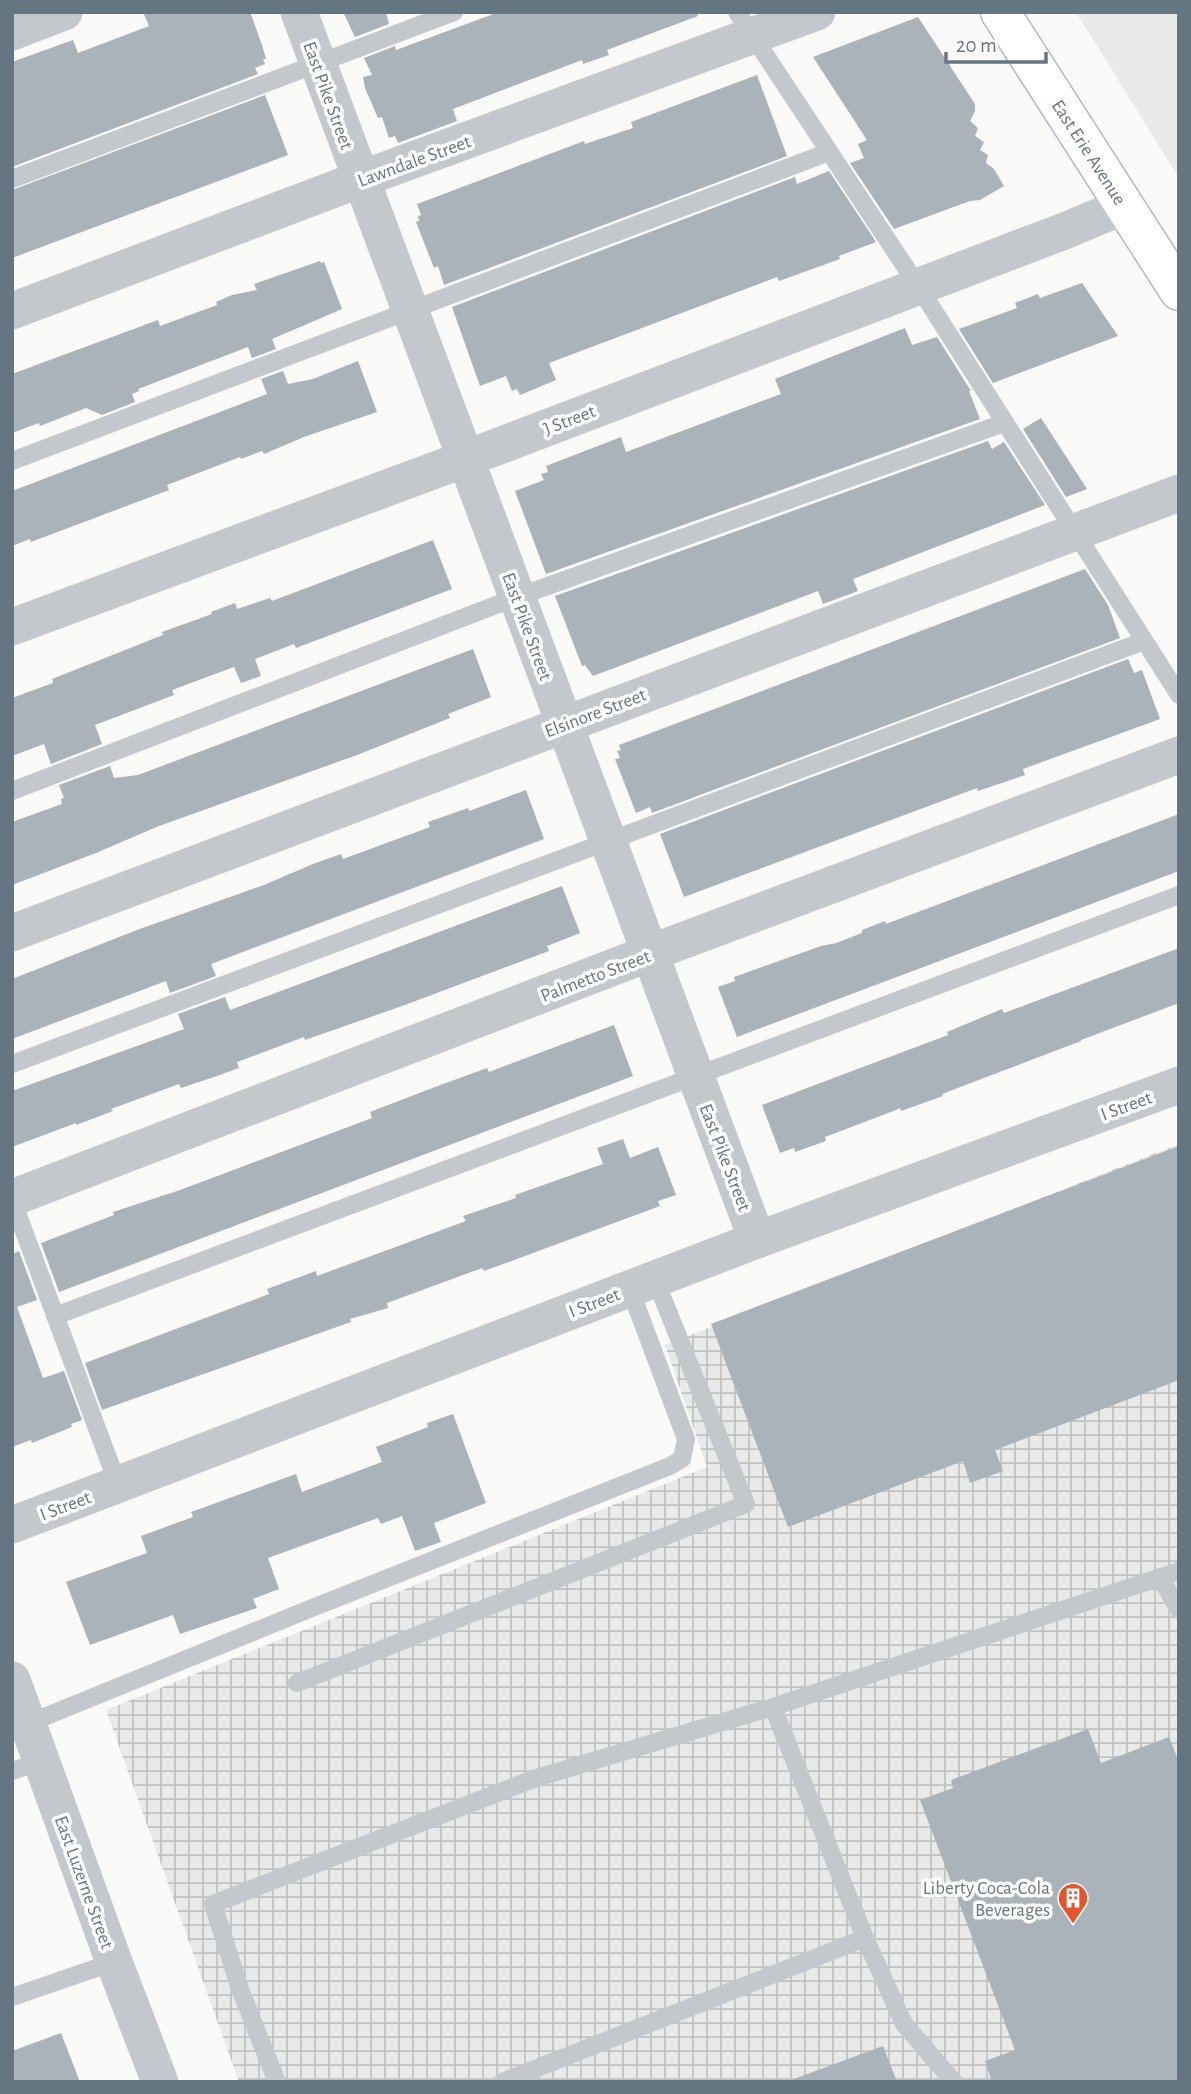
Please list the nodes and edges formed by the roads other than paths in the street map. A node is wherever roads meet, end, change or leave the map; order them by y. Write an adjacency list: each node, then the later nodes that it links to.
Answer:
1 (64, 12): 7 (street)
2 (299, 12): 8 (street, East Pike Street)
3 (454, 12): 8 (lane)
4 (817, 12): 6 (street, Lawndale Street)
5 (1000, 12): 12 (main road, East Erie Avenue)
6 (745, 24): 9 (lane); 11 (street, Lawndale Street)
7 (12, 32)
8 (318, 64): 10 (lane); 11 (street, East Pike Street)
9 (829, 152): 14 (lane); 15 (lane)
10 (12, 178)
11 (361, 179): 15 (street, East Pike Street); 16 (street, Lawndale Street)
12 (1124, 206): 13 (main road, East Erie Avenue); 14 (street, J Street)
13 (1177, 284)
14 (918, 286): 17 (lane); 18 (street, J Street)
15 (410, 310): 18 (street, East Pike Street); 19 (lane)
16 (12, 311)
17 (1004, 423): 21 (lane); 22 (lane)
18 (465, 459): 22 (street, East Pike Street); 23 (street, J Street)
19 (12, 461)
20 (1179, 493): 21 (street, Elsinore Street)
21 (1074, 531): 24 (lane); 26 (street, Elsinore Street)
22 (517, 597): 26 (street, East Pike Street); 28 (lane)
23 (12, 627)
24 (1144, 641): 25 (lane); 29 (lane)
25 (1179, 695)
26 (564, 724): 29 (street, East Pike Street); 31 (street, Elsinore Street)
27 (1179, 755): 32 (street, Palmetto Street)
28 (12, 791)
29 (607, 839): 32 (street, East Pike Street); 33 (lane)
30 (1179, 895): 34 (lane)
31 (12, 933)
32 (650, 953): 34 (street, East Pike Street); 36 (street, Palmetto Street)
33 (12, 1064)
34 (696, 1076): 37 (street, East Pike Street); 39 (lane)
35 (1179, 1085): 37 (street, I Street)
36 (12, 1199): 39 (lane)
37 (757, 1240): 38 (street, I Street)
38 (642, 1284): 40 (street, I Street); 46 (lane); 48 (lane)
39 (55, 1316): 40 (lane)
40 (118, 1485): 41 (street, I Street)
41 (12, 1525)
42 (1179, 1571): 43 (lane)
43 (1160, 1577): 44 (lane); 47 (lane)
44 (1179, 1610)
45 (12, 1680): 48 (street, East Luzerne Street)
46 (298, 1683)
47 (773, 1707): 50 (lane); 54 (lane)
48 (20, 1726): 49 (street, East Luzerne Street)
49 (27, 1767): 51 (street, East Luzerne Street)
50 (866, 1938): 55 (lane); 56 (lane)
51 (114, 1962): 52 (lane); 53 (street, East Luzerne Street)
52 (12, 1997)
53 (160, 2082)
54 (276, 2082)
55 (502, 2082)
56 (954, 2082)

